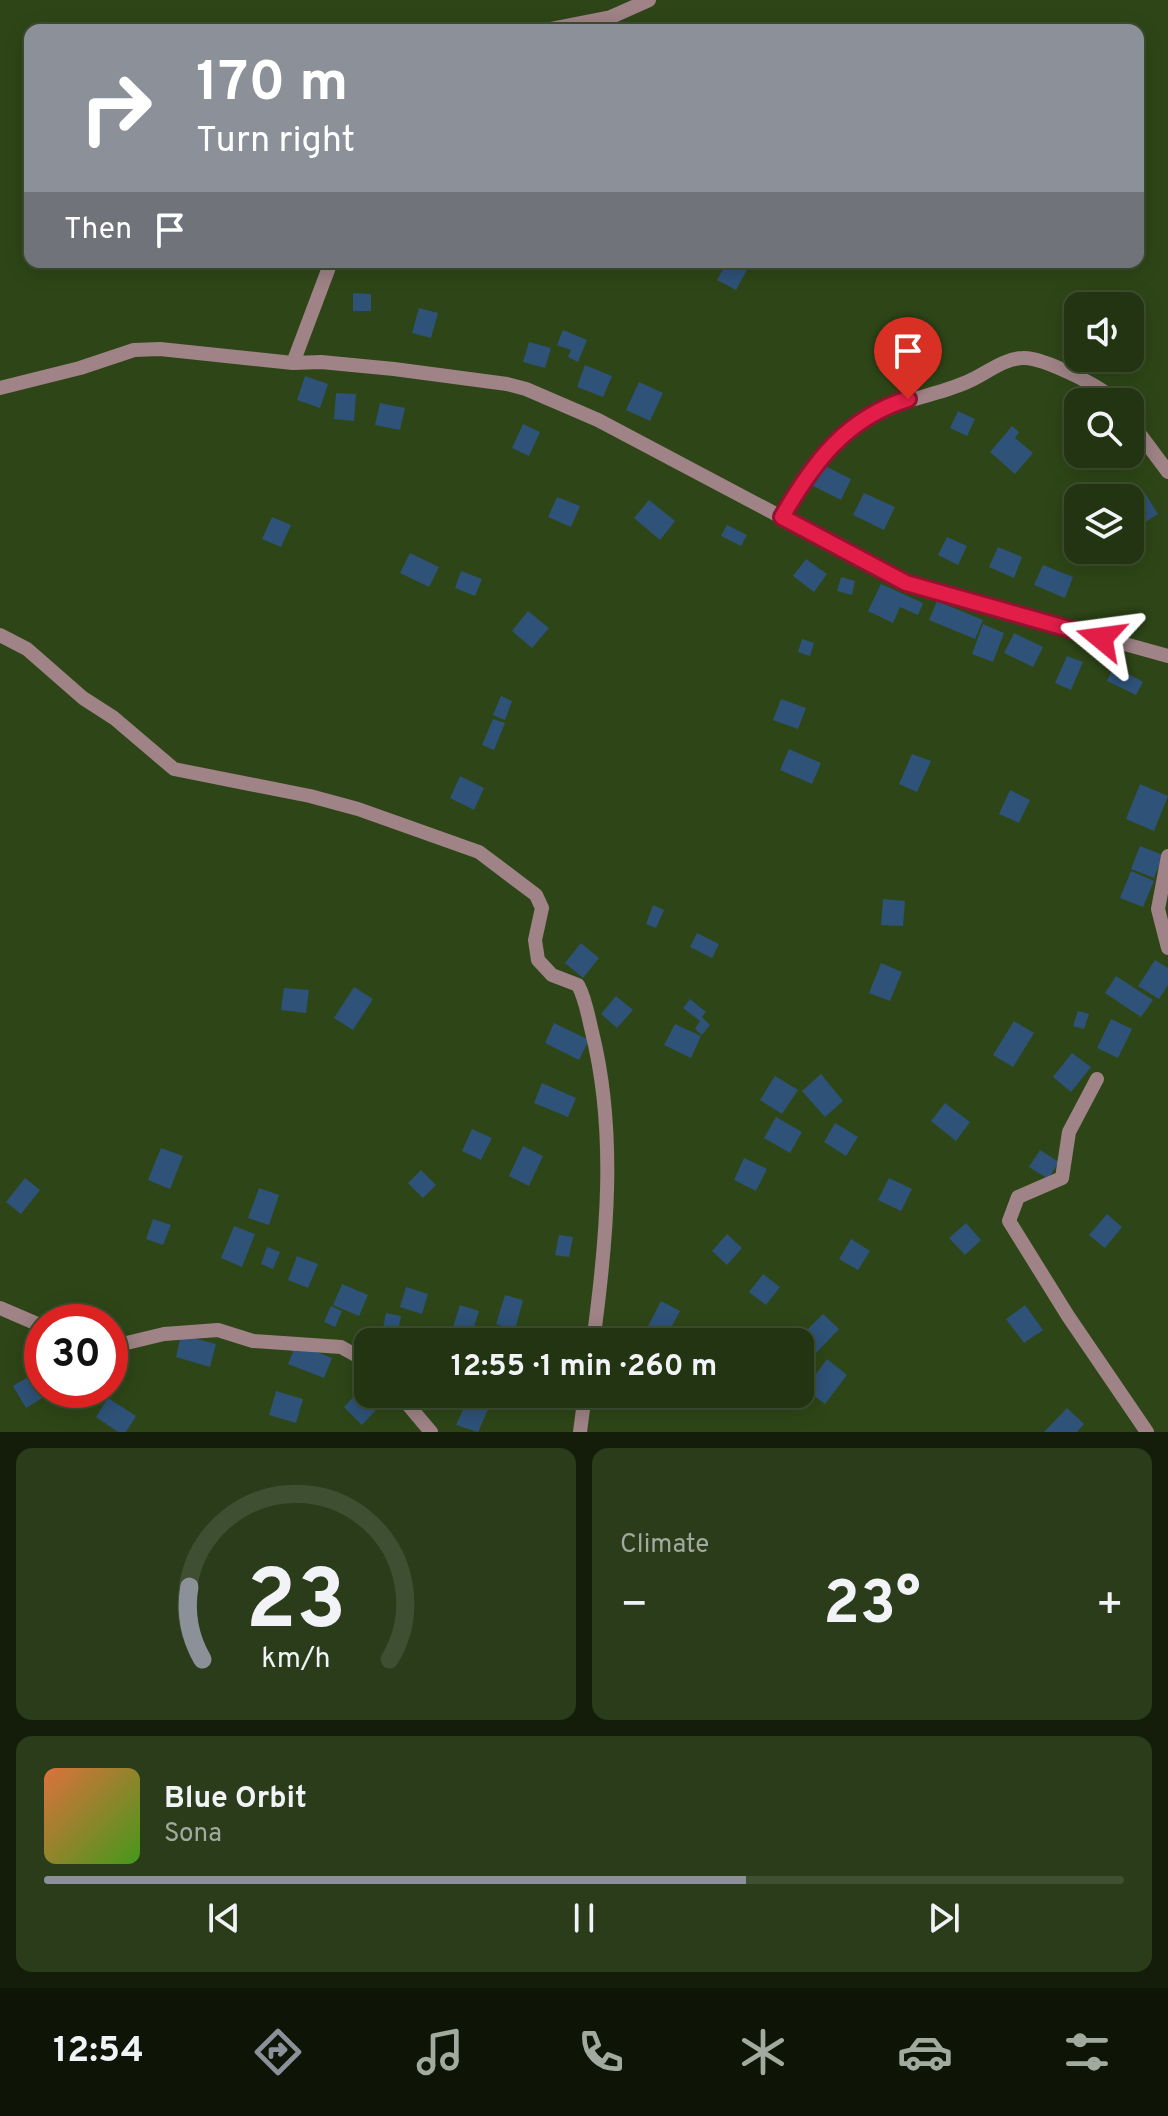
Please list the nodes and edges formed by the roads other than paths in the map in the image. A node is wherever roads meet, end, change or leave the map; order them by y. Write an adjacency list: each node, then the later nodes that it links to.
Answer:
1 (649, 0): 2 (street)
2 (575, 24)
3 (329, 268): 4 (street)
4 (293, 363): 5 (street); 9 (street)
5 (0, 388)
6 (1097, 388): 9 (street)
7 (1144, 440): 8 (street)
8 (1168, 472)
9 (782, 517): 11 (street)
10 (0, 635): 17 (street)
11 (1168, 656)
12 (1168, 856): 13 (street)
13 (1168, 948)
14 (1097, 1079): 24 (street)
15 (0, 1308): 16 (street)
16 (24, 1318)
17 (595, 1328)
18 (128, 1343): 19 (street)
19 (354, 1354)
20 (411, 1408): 22 (street)
21 (583, 1408): 23 (street)
22 (431, 1432)
23 (580, 1432)
24 (1147, 1432)

